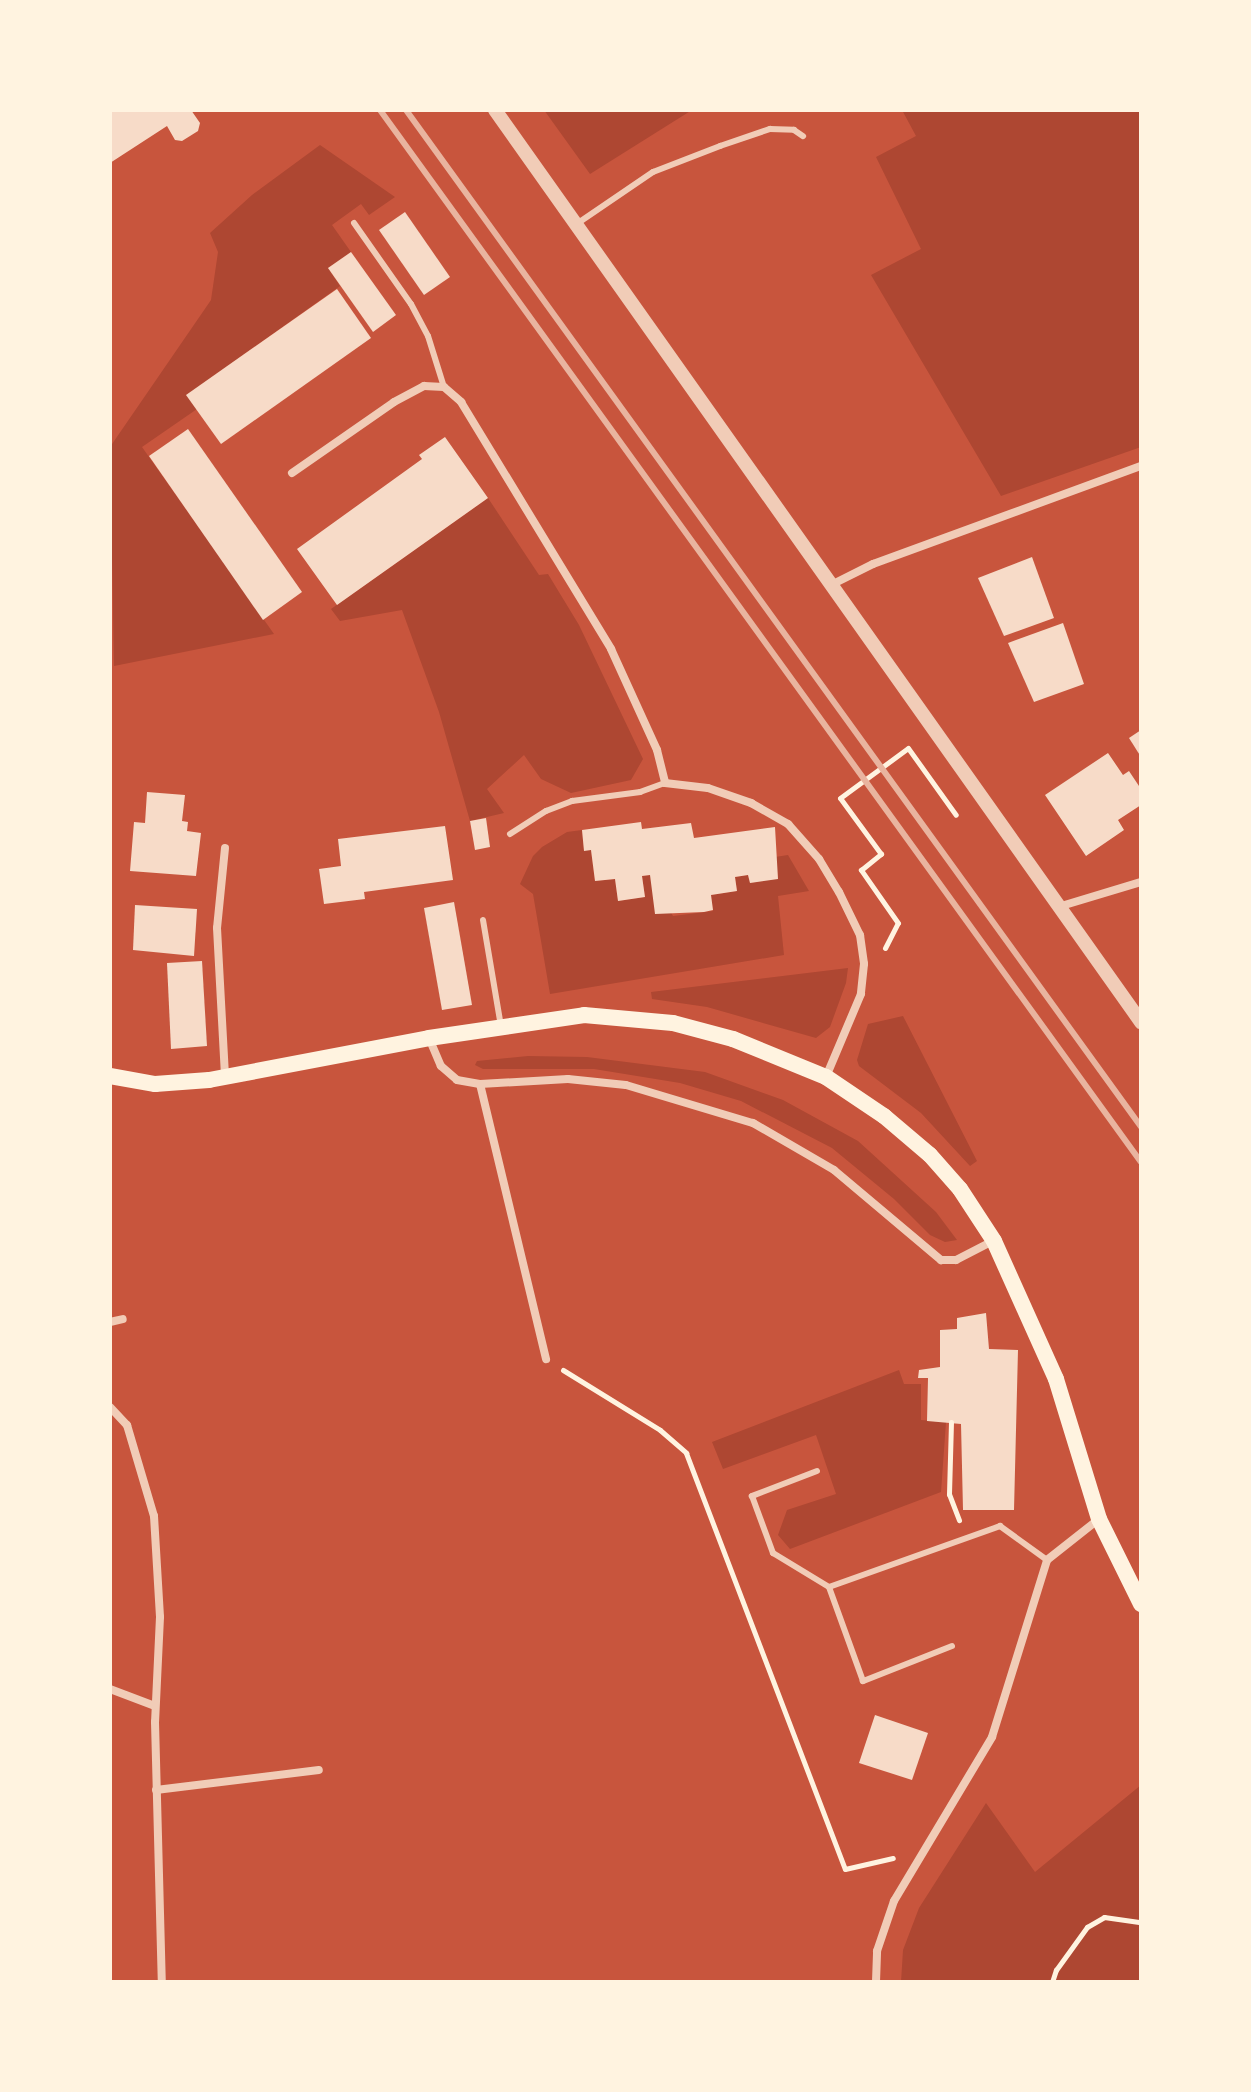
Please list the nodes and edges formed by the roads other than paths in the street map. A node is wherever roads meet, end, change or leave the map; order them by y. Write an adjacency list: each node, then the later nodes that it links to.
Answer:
1 (495, 110): 4 (street)
2 (803, 136): 4 (lane)
3 (354, 223): 5 (lane)
4 (575, 226): 8 (street)
5 (444, 387): 7 (street); 9 (street)
6 (1141, 466): 8 (street)
7 (292, 473)
8 (833, 584): 13 (street)
9 (665, 783): 10 (lane); 20 (street)
10 (510, 834)
11 (225, 848): 19 (street)
12 (1141, 882): 13 (street)
13 (1058, 907): 15 (street)
14 (483, 920): 16 (lane)
15 (1141, 1022)
16 (501, 1026): 17 (main road); 20 (main road)
17 (429, 1038): 19 (main road); 21 (street)
18 (110, 1076): 19 (main road)
19 (225, 1077)
20 (826, 1077): 22 (main road)
21 (480, 1084): 22 (street); 25 (street)
22 (994, 1241): 28 (main road)
23 (123, 1319): 24 (street)
24 (110, 1322)
25 (546, 1359)
26 (110, 1407): 34 (street)
27 (817, 1471): 30 (lane)
28 (1099, 1519): 29 (street); 31 (main road)
29 (1047, 1560): 30 (lane); 38 (street)
30 (829, 1587): 32 (lane)
31 (1141, 1604)
32 (952, 1646)
33 (110, 1689): 34 (street)
34 (155, 1706): 36 (street)
35 (319, 1770): 36 (street)
36 (156, 1790): 37 (street)
37 (162, 1982)
38 (876, 1982)

